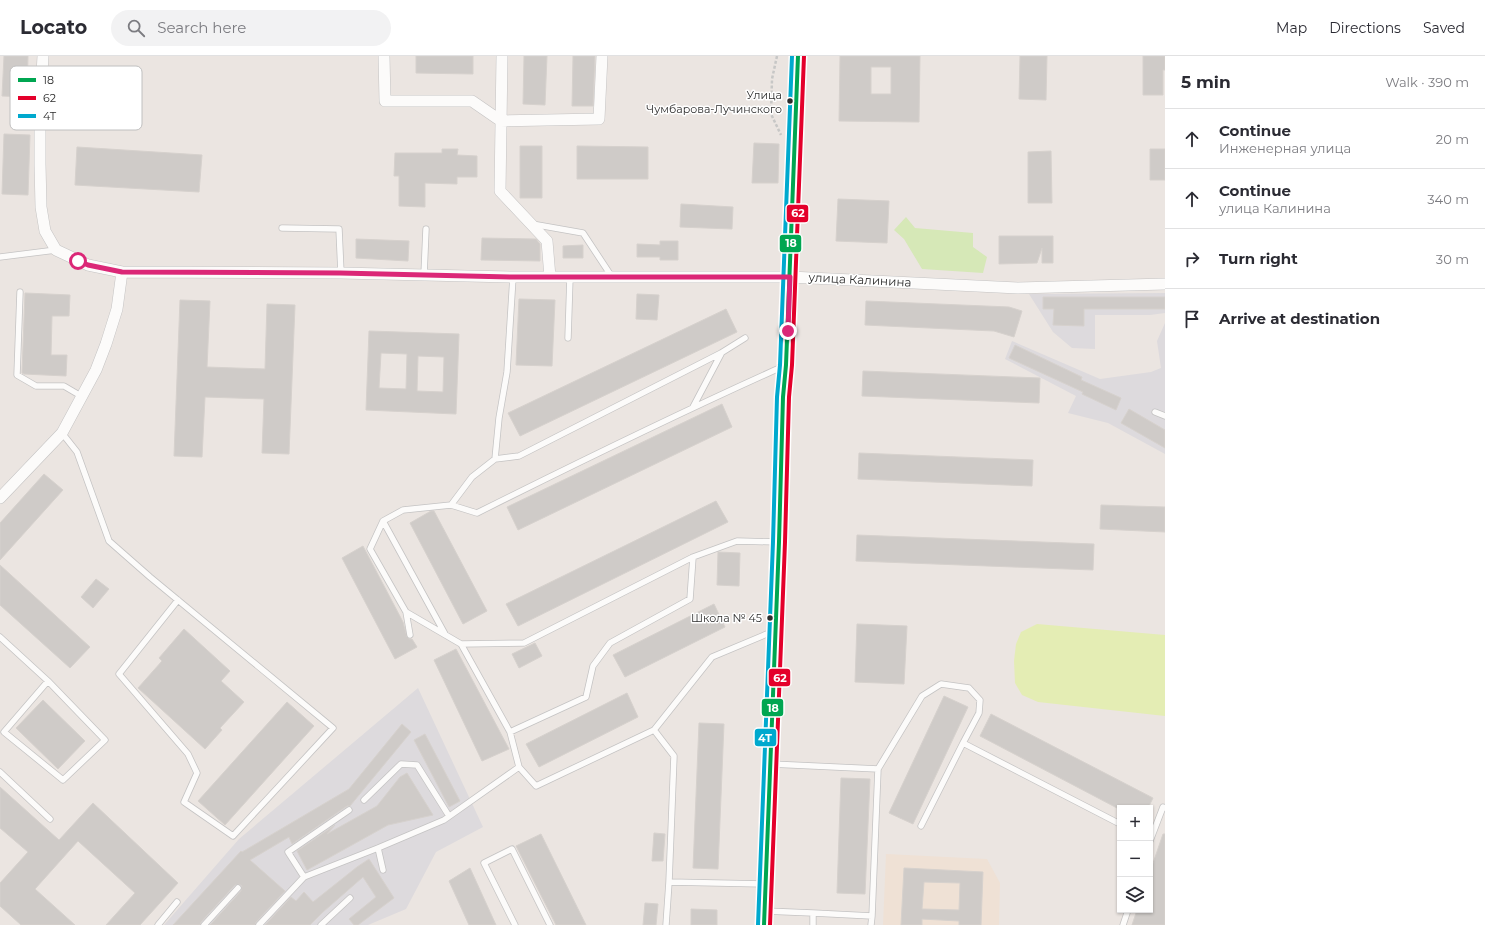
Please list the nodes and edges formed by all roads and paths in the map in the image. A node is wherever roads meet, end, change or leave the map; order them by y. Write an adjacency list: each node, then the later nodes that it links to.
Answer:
1 (43, 56): 6 (street)
2 (384, 56): 7 (street)
3 (502, 56): 7 (street)
4 (602, 56): 7 (street)
5 (798, 56): 21 (street)
6 (42, 66)
7 (501, 120): 9 (street)
8 (40, 130): 12 (street)
9 (531, 224): 19 (street); 20 (lane)
10 (282, 228): 15 (lane)
11 (426, 228): 16 (lane)
12 (56, 250): 13 (lane); 14 (street, улица Калинина)
13 (0, 257)
14 (122, 272): 15 (street, улица Калинина); 28 (street)
15 (340, 273): 16 (street, улица Калинина)
16 (424, 276): 18 (street, улица Калинина)
17 (570, 276): 19 (street, улица Калинина); 20 (street, улица Калинина); 24 (lane)
18 (513, 277): 19 (street, улица Калинина); 33 (lane)
19 (550, 277)
20 (612, 277): 21 (street, улица Калинина)
21 (790, 277): 22 (street, улица Калинина); 27 (street)
22 (1165, 284)
23 (20, 292): 28 (lane)
24 (568, 338)
25 (745, 338): 26 (lane)
26 (721, 353): 29 (lane); 33 (lane)
27 (786, 365): 29 (lane); 37 (street)
28 (81, 396): 32 (street)
29 (693, 407): 35 (lane)
30 (1155, 412): 31 (lane)
31 (1165, 416)
32 (62, 433): 34 (street); 39 (lane)
33 (495, 459): 35 (lane)
34 (0, 498)
35 (451, 506): 36 (lane)
36 (383, 521): 40 (lane); 43 (lane)
37 (780, 542): 38 (lane); 41 (street)
38 (693, 557): 45 (lane); 48 (lane)
39 (178, 600): 39 (lane)
40 (406, 612): 42 (lane); 43 (lane)
41 (776, 630): 47 (lane); 50 (street)
42 (410, 635)
43 (446, 635): 45 (lane)
44 (0, 637): 46 (lane)
45 (461, 644): 48 (lane)
46 (48, 680): 46 (lane)
47 (654, 730): 51 (lane); 65 (lane)
48 (510, 732): 51 (lane)
49 (963, 743): 52 (lane); 59 (lane); 60 (lane)
50 (771, 764): 52 (lane); 66 (street)
51 (519, 767): 57 (lane)
52 (878, 769): 72 (lane)
53 (0, 772): 58 (lane)
54 (364, 800): 57 (lane)
55 (1165, 808): 61 (lane)
56 (349, 810): 64 (lane)
57 (449, 816): 62 (lane)
58 (50, 819)
59 (1117, 822)
60 (921, 826)
61 (1153, 832)
62 (378, 848): 63 (lane); 64 (lane)
63 (384, 870)
64 (304, 877): 76 (lane)
65 (668, 882): 66 (lane); 80 (lane)
66 (766, 884): 73 (street)
67 (238, 888): 75 (lane)
68 (350, 898): 77 (lane)
69 (177, 902): 74 (lane)
70 (813, 913): 72 (lane); 73 (lane); 81 (lane)
71 (1127, 913): 83 (lane)
72 (872, 916): 82 (lane)
73 (765, 918)
74 (158, 925)
75 (204, 925)
76 (259, 925)
77 (321, 925)
78 (515, 925): 79 (lane)
79 (550, 925)
80 (666, 925)
81 (813, 925)
82 (871, 925)
83 (1123, 925)

